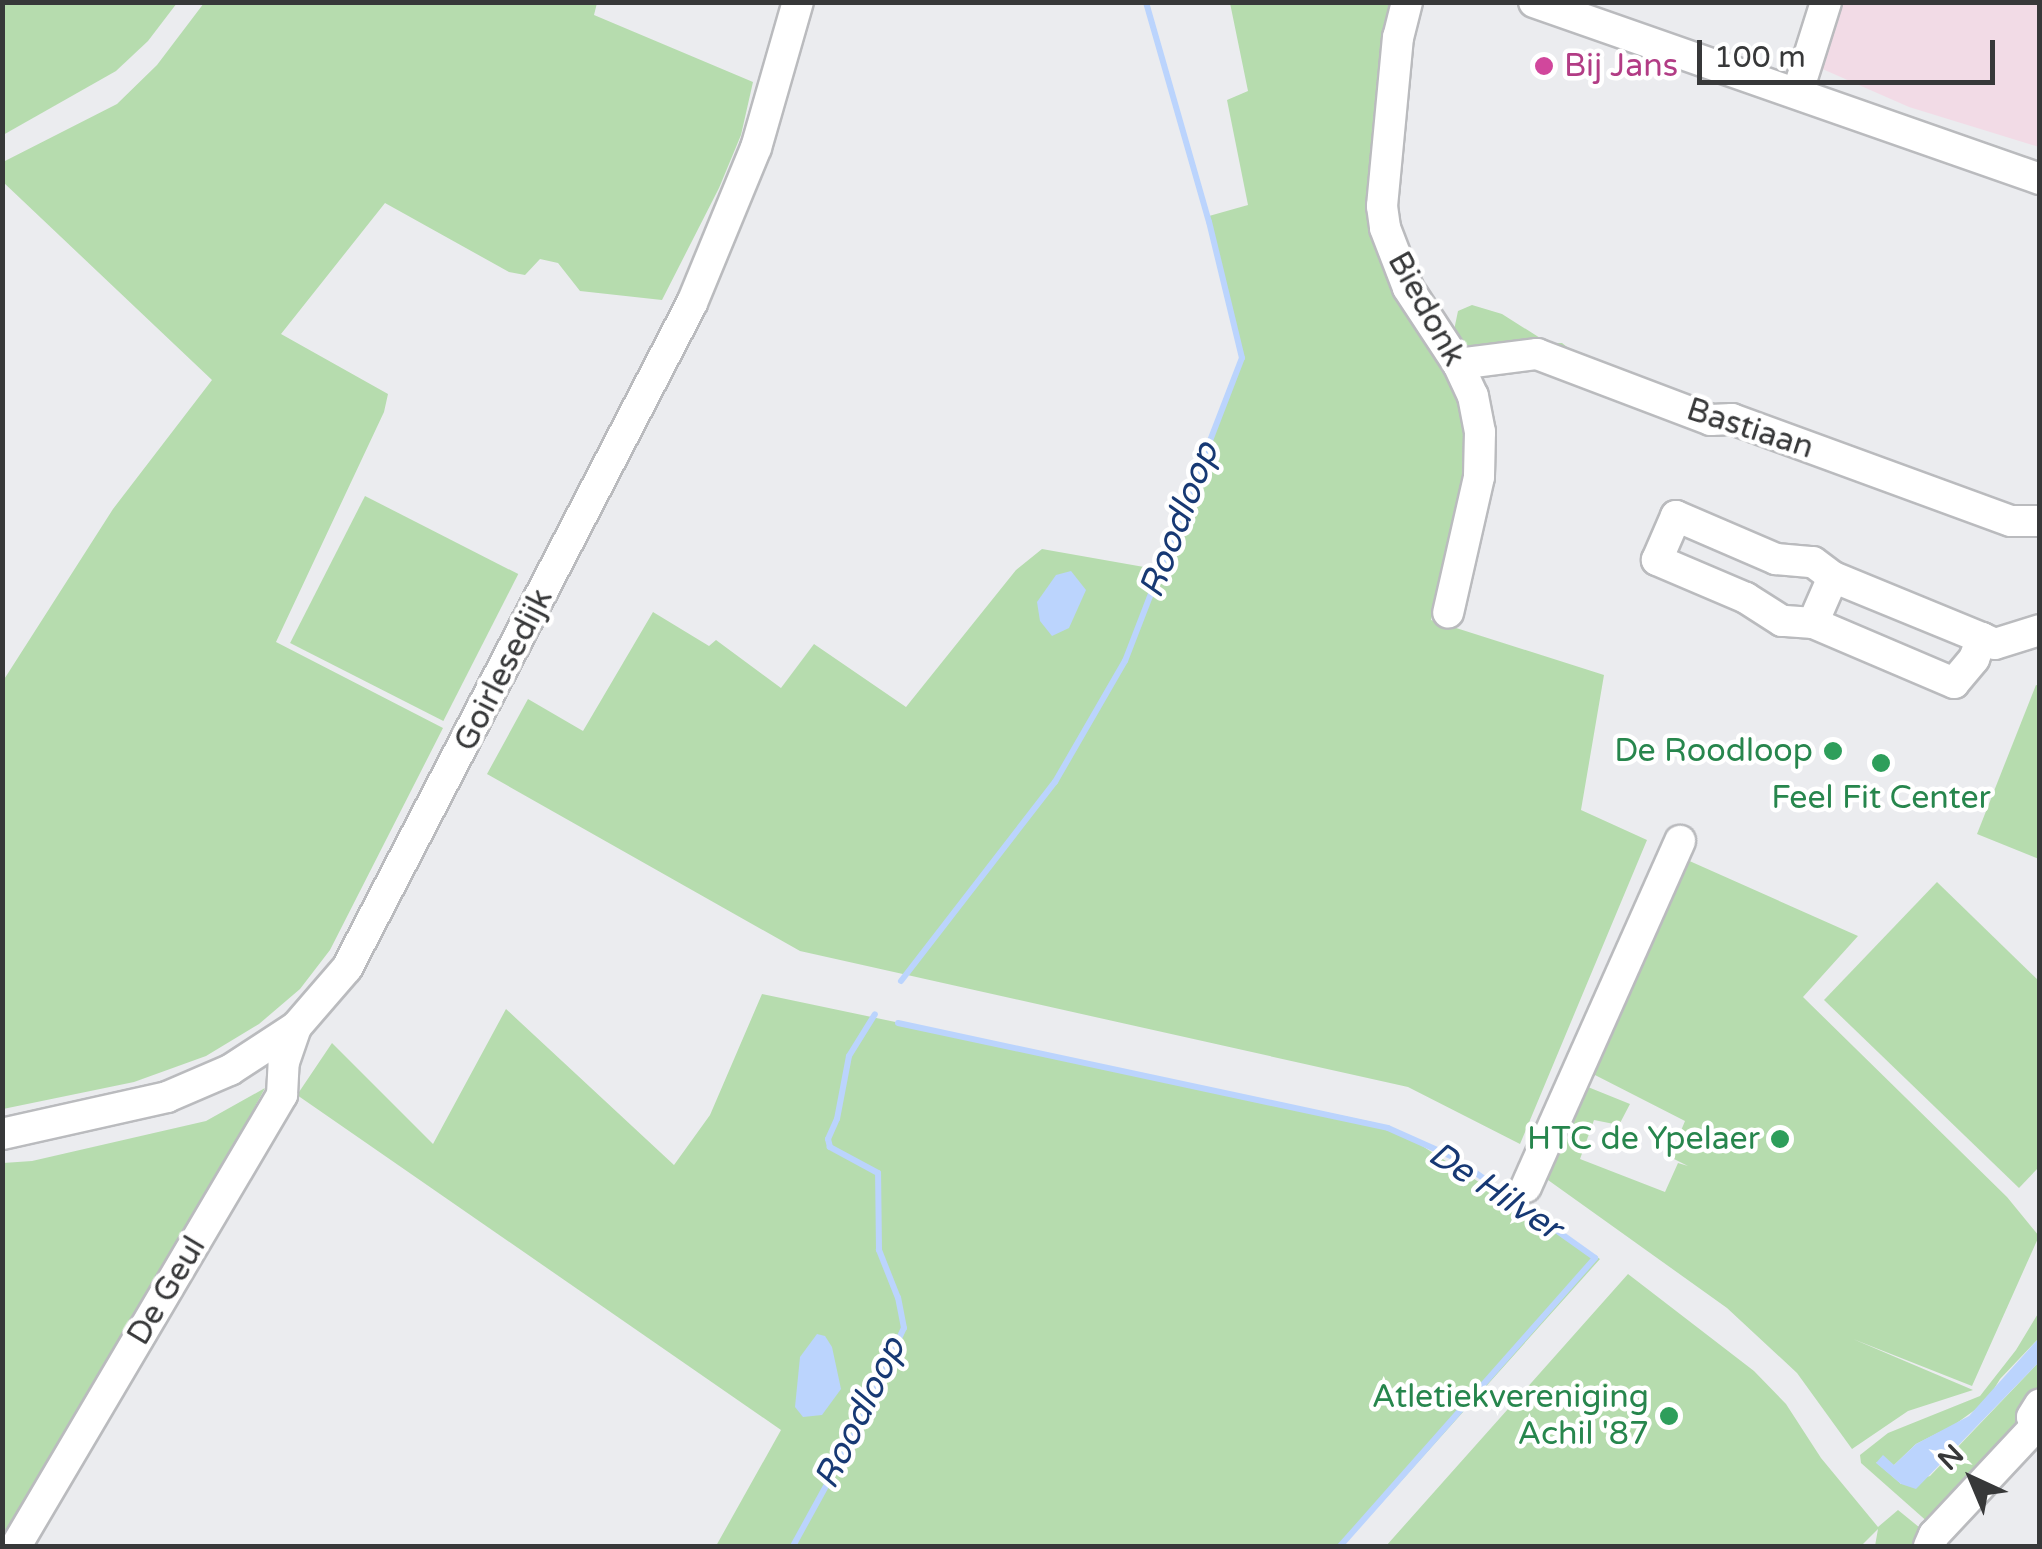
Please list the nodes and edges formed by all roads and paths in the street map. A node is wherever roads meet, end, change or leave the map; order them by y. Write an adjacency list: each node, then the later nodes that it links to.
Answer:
1 (798, 2): 15 (street, Goirlesedijk)
2 (1407, 2): 7 (street, Biedonk)
3 (1534, 2): 5 (street)
4 (1826, 2): 5 (street)
5 (1798, 91): 6 (street)
6 (2040, 179)
7 (1458, 364): 8 (street, Bastiaan); 10 (street, Biedonk)
8 (2040, 521)
9 (1833, 576): 11 (street); 11 (street); 13 (street)
10 (1448, 612)
11 (1813, 623): 13 (street)
12 (2040, 630): 13 (street)
13 (1982, 638)
14 (1680, 841): 17 (street)
15 (296, 1027): 16 (street, Goirlesedijk); 19 (street, De Geul)
16 (2, 1134)
17 (1526, 1188)
18 (2039, 1418): 20 (street)
19 (16, 1546)
20 (1930, 1546)

